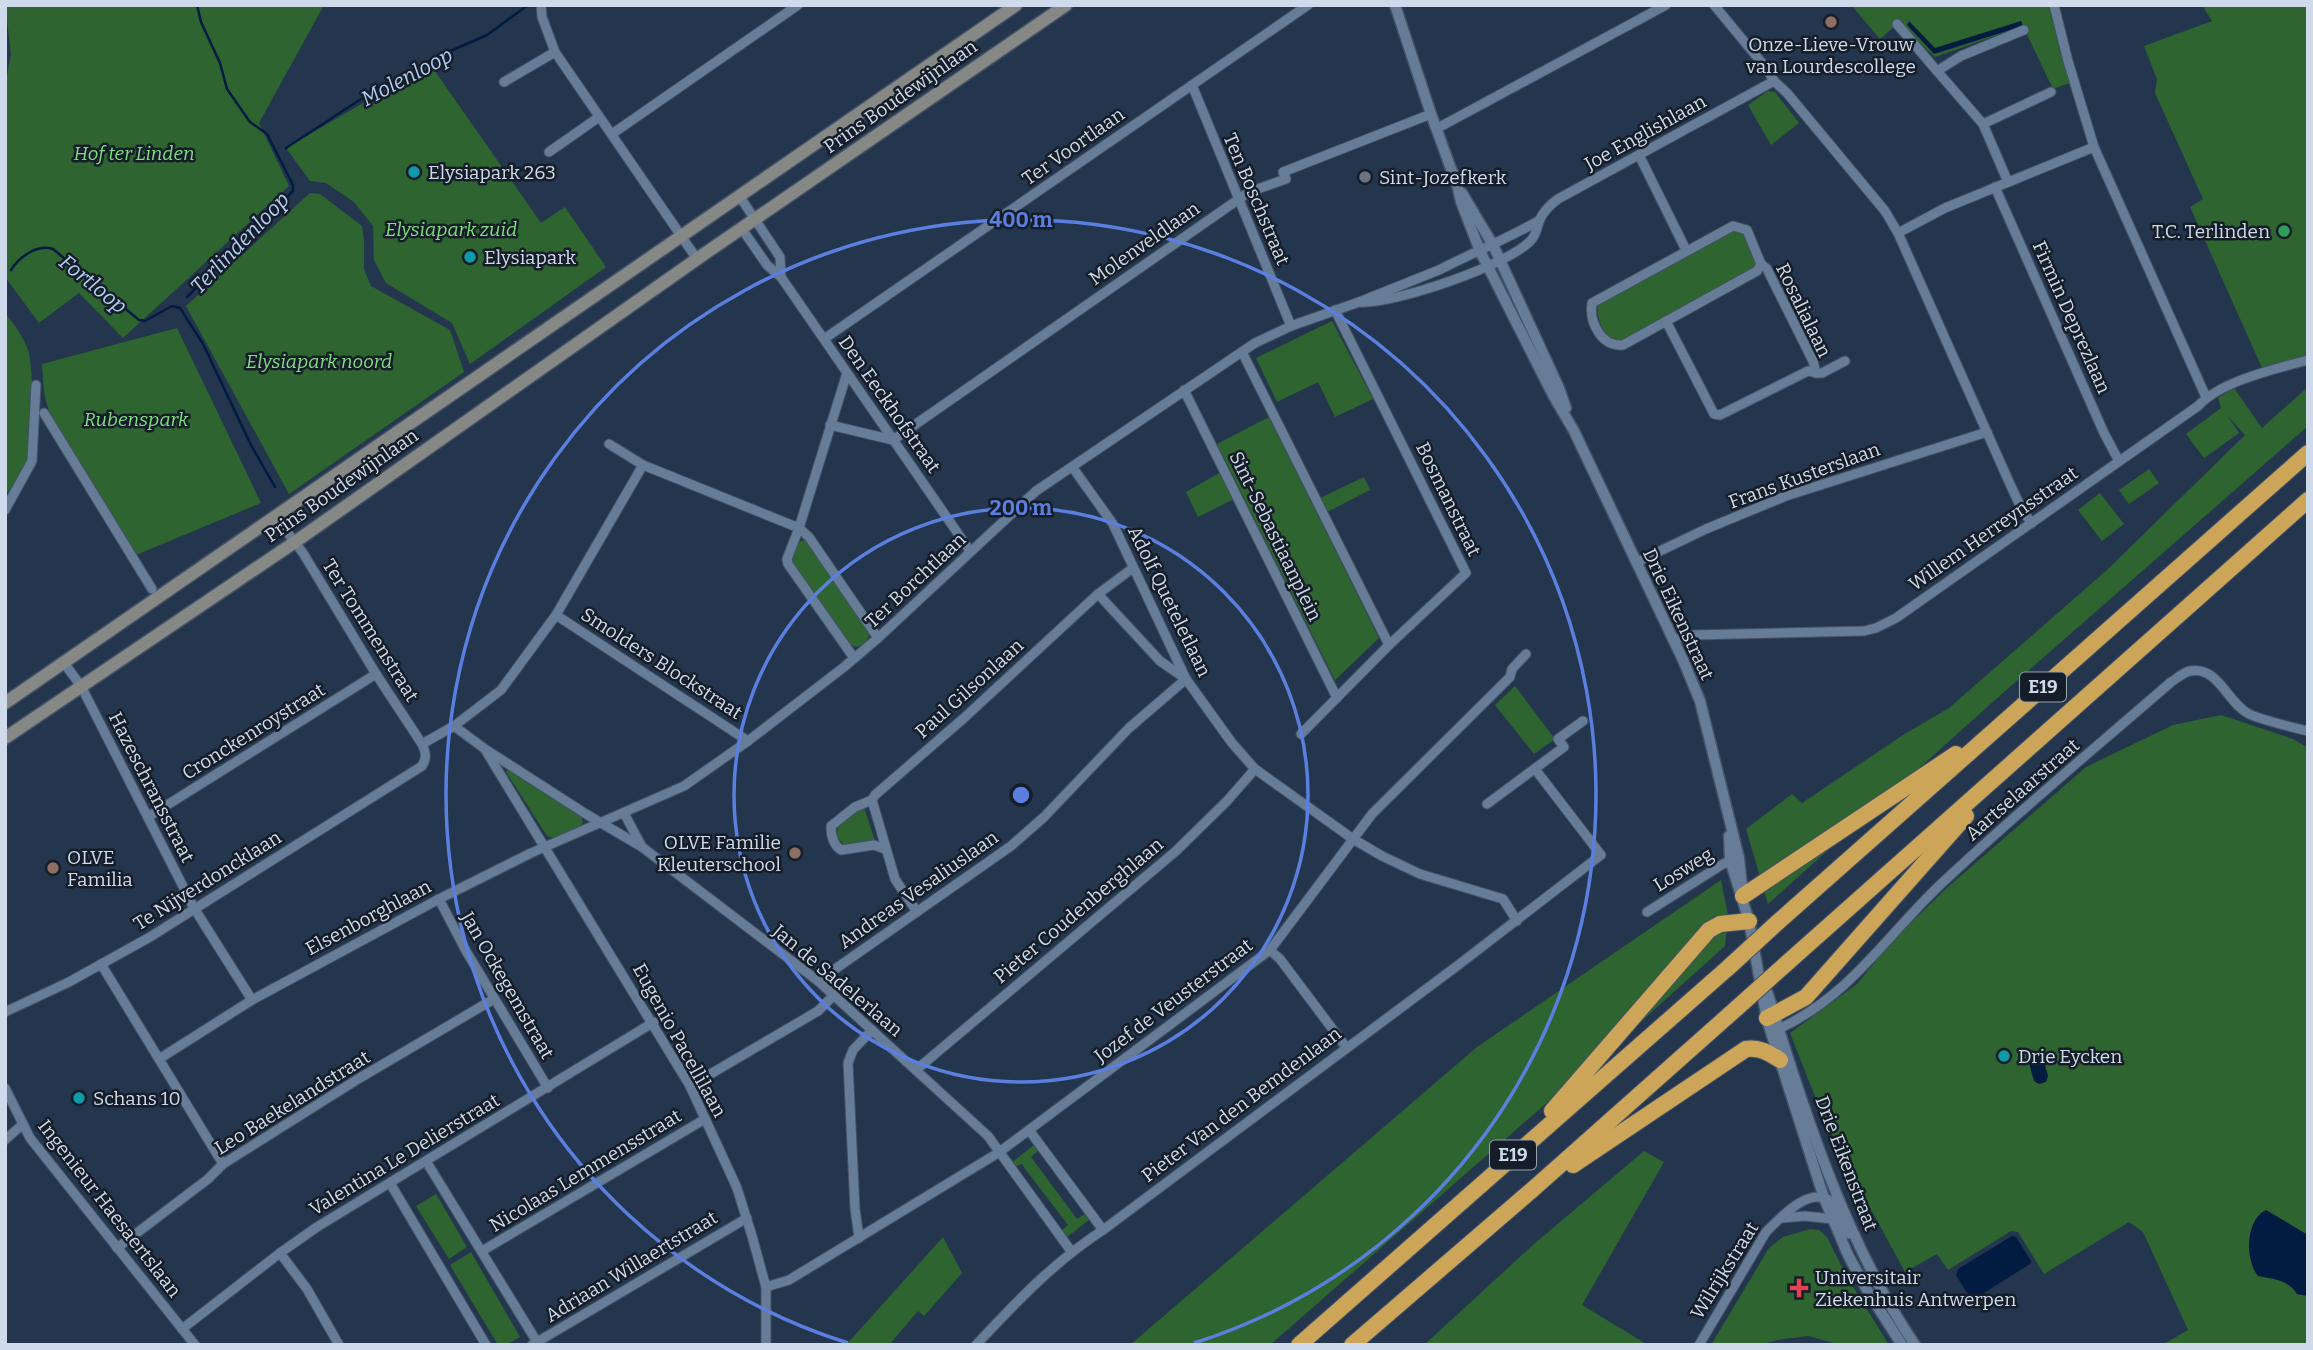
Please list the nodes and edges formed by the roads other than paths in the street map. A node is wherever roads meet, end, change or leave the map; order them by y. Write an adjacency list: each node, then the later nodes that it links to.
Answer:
1 (541, 5): 12 (street)
2 (798, 5): 22 (street)
3 (1016, 5): 29 (main road, Prins Boudewijnlaan)
4 (1066, 5): 32 (main road, Prins Boudewijnlaan)
5 (1308, 5): 16 (street, Ter Voortlaan)
6 (1395, 5): 18 (street, Drie Eikenstraat)
7 (1666, 5): 21 (street)
8 (1714, 5): 14 (street)
9 (2054, 5): 23 (street)
10 (1897, 24): 13 (street)
11 (2024, 30): 13 (street)
12 (555, 52): 15 (street); 19 (street)
13 (1937, 71): 20 (street)
14 (1774, 81): 25 (street, Joe Englishlaan); 34 (street)
15 (505, 82)
16 (1192, 85): 30 (street, Ten Boschstraat); 48 (street, Ter Voortlaan)
17 (2051, 92): 20 (street)
18 (1431, 114): 21 (street, Drie Eikenstraat); 30 (street, Molenveldlaan)
19 (599, 117): 22 (street); 24 (street)
20 (1983, 124): 26 (street)
21 (1436, 129): 28 (street, Drie Eikenstraat)
22 (612, 134): 35 (street)
23 (2094, 147): 26 (street); 56 (street)
24 (549, 152)
25 (1639, 155): 31 (street, Joe Englishlaan); 37 (street)
26 (2008, 182): 27 (street)
27 (1995, 187): 34 (street); 64 (street, Firmin Deprezlaan)
28 (1458, 188): 36 (street, Drie Eikenstraat); 38 (street, Drie Eikenstraat)
29 (740, 197): 32 (street); 35 (main road, Prins Boudewijnlaan)
30 (1239, 198): 47 (street, Ten Boschstraat); 61 (street, Molenveldlaan)
31 (1539, 220): 36 (street, Joe Englishlaan); 40 (street, Joe Englishlaan)
32 (757, 222): 33 (main road, Prins Boudewijnlaan); 43 (street, Den Eeckhofstraat)
33 (742, 229): 39 (main road, Prins Boudewijnlaan); 43 (street, Den Eeckhofstraat)
34 (1898, 233): 60 (street)
35 (680, 236): 39 (street); 69 (main road, Prins Boudewijnlaan)
36 (1493, 245): 38 (street, Joe Englishlaan); 40 (street, Drie Eikenstraat)
37 (1686, 250): 41 (street, Rosalialaan); 46 (street)
38 (1480, 251): 42 (street, Drie Eikenstraat); 44 (street, Ter Borchtlaan)
39 (697, 259): 72 (main road, Prins Boudewijnlaan)
40 (1500, 260): 42 (street, Joe Englishlaan); 59 (street, Drie Eikenstraat)
41 (1761, 264): 46 (street); 53 (street, Rosalialaan)
42 (1487, 267): 44 (street, Ter Borchtlaan); 59 (street, Drie Eikenstraat)
43 (781, 277): 48 (street, Den Eeckhofstraat)
44 (1360, 302): 45 (street, Ter Borchtlaan)
45 (1335, 310): 47 (street, Ter Borchtlaan); 81 (street, Bosmanstraat)
46 (1666, 321): 53 (street, Rosalialaan)
47 (1291, 326): 49 (street, Ter Borchtlaan)
48 (824, 339): 52 (street, Den Eeckhofstraat)
49 (1242, 352): 55 (street, Ter Borchtlaan); 81 (street)
50 (2308, 360): 56 (street, Willem Herreynsstraat)
51 (1845, 361): 53 (street, Rosalialaan)
52 (847, 373): 58 (street); 61 (street, Den Eeckhofstraat)
53 (1815, 373)
54 (36, 385): 68 (street)
55 (1184, 390): 66 (street, Ter Borchtlaan); 88 (street, Sint-Sebastiaanplein)
56 (2206, 397): 64 (street, Willem Herreynsstraat)
57 (44, 413): 76 (street)
58 (830, 425): 61 (street); 71 (street)
59 (1574, 431): 74 (street, Drie Eikenstraat)
60 (1987, 432): 70 (street); 74 (street, Frans Kusterslaan)
61 (893, 440): 73 (street, Den Eeckhofstraat)
62 (608, 444): 65 (street)
63 (2308, 453): 92 (highway, E19)
64 (2119, 461): 70 (street, Willem Herreynsstraat)
65 (643, 465): 71 (street); 78 (street)
66 (1073, 468): 73 (street, Ter Borchtlaan); 75 (street, Adolf Queteletlaan)
67 (2308, 499): 99 (highway, E19)
68 (5, 510)
69 (275, 516): 72 (street, Ter Tommenstraat); 84 (main road, Prins Boudewijnlaan)
70 (2032, 523): 80 (street, Willem Herreynsstraat)
71 (799, 528): 79 (street); 83 (street)
72 (295, 542): 85 (street, Ter Tommenstraat); 87 (main road, Prins Boudewijnlaan)
73 (970, 551): 79 (street, Ter Borchtlaan)
74 (1637, 562): 80 (street, Drie Eikenstraat)
75 (1133, 568): 77 (street, Paul Gilsonlaan); 86 (street, Adolf Queteletlaan)
76 (152, 589)
77 (1098, 594): 86 (street); 102 (street, Paul Gilsonlaan)
78 (556, 615): 91 (street); 96 (street, Smolders Blockstraat)
79 (878, 638): 83 (street, Ter Borchtlaan)
80 (1673, 640): 111 (street, Drie Eikenstraat)
81 (1390, 645): 88 (street, Bosmanstraat)
82 (1526, 654): 107 (street, Jozef de Veusterstraat)
83 (854, 658): 96 (street, Ter Borchtlaan)
84 (64, 663): 87 (street, Hazeschransstraat); 89 (main road, Prins Boudewijnlaan)
85 (376, 674): 97 (street, Ter Tommenstraat); 105 (street, Cronckenroystraat)
86 (1186, 679): 100 (street, Adolf Queteletlaan); 115 (street, Andreas Vesaliuslaan)
87 (80, 686): 95 (main road, Prins Boudewijnlaan); 105 (street, Hazeschransstraat)
88 (1337, 698): 94 (street, Bosmanstraat)
89 (5, 703)
90 (1583, 721): 101 (street)
91 (454, 726): 97 (street); 98 (street, Jan de Sadelerlaan)
92 (1996, 728): 112 (highway); 139 (highway, E19, bridge)
93 (2308, 731): 126 (street, Aartselaarstraat)
94 (1301, 734)
95 (5, 738)
96 (748, 741): 104 (street, Ter Borchtlaan)
97 (422, 744): 114 (street, Te Nijverdoncklaan)
98 (485, 749): 106 (street, Jan de Sadelerlaan); 108 (street, Eugenio Pacellilaan)
99 (2012, 764): 126 (highway); 146 (highway, E19, bridge)
100 (1255, 769): 107 (street, Adolf Queteletlaan); 132 (street, Pieter Coudenberghlaan)
101 (1535, 769): 103 (street); 117 (street, Pieter Van den Bemdenlaan)
102 (872, 800): 110 (street); 110 (street, Paul Gilsonlaan)
103 (1487, 804)
104 (624, 813): 106 (street, Ter Borchtlaan); 109 (street, Jan de Sadelerlaan)
105 (148, 817): 114 (street, Hazeschransstraat)
106 (603, 822): 108 (street, Elsenborghlaan); 109 (street, Jan de Sadelerlaan)
107 (1353, 839): 117 (street, Adolf Queteletlaan); 119 (street, Jozef de Veusterstraat)
108 (546, 847): 113 (street, Elsenborghlaan); 127 (street, Eugenio Pacellilaan)
109 (642, 847): 121 (street, Jan de Sadelerlaan)
110 (886, 849): 115 (street)
111 (1735, 859): 112 (street, Drie Eikenstraat); 116 (street, Losweg)
112 (1743, 896): 118 (street, Drie Eikenstraat)
113 (439, 899): 123 (street, Jan Ockegemstraat); 124 (street, Elsenborghlaan)
114 (194, 908): 120 (street, Te Nijverdoncklaan); 124 (street, Hazeschransstraat)
115 (917, 912): 121 (street, Andreas Vesaliuslaan)
116 (1647, 912)
117 (1517, 921): 129 (street, Pieter Van den Bemdenlaan)
118 (1749, 921): 126 (street, Drie Eikenstraat); 139 (highway)
119 (1270, 950): 129 (street); 138 (street, Jozef de Veusterstraat)
120 (101, 964): 125 (street, Te Nijverdoncklaan); 130 (street)
121 (818, 981): 122 (street, Jan de Sadelerlaan)
122 (834, 995): 128 (street, Jan de Sadelerlaan); 133 (street)
123 (494, 999): 135 (street, Jan Ockegemstraat); 143 (street, Leo Baekelandstraat)
124 (252, 1000): 130 (street, Elsenborghlaan)
125 (5, 1013)
126 (1773, 1021): 131 (street, Drie Eikenstraat); 155 (street, Drie Eikenstraat)
127 (653, 1022): 133 (street, Eugenio Pacellilaan); 135 (street, Valentina Le Delierstraat)
128 (872, 1030): 132 (street, Jan de Sadelerlaan); 153 (street)
129 (1346, 1047): 152 (street, Pieter Van den Bemdenlaan)
130 (159, 1059): 143 (street)
131 (1780, 1060): 144 (street, Drie Eikenstraat); 146 (highway)
132 (916, 1070): 141 (street, Jan de Sadelerlaan)
133 (691, 1086): 136 (street, Eugenio Pacellilaan)
134 (5, 1088): 137 (street, Ingenieur Haesaertslaan)
135 (548, 1088): 142 (street, Valentina Le Delierstraat)
136 (705, 1119): 149 (street, Eugenio Pacellilaan); 156 (street, Nicolaas Lemmensstraat)
137 (23, 1124): 140 (street); 154 (street, Ingenieur Haesaertslaan)
138 (1028, 1130): 141 (street, Jozef de Veusterstraat); 152 (street)
139 (1535, 1135): 167 (highway, E19)
140 (5, 1140)
141 (998, 1153): 153 (street, Jozef de Veusterstraat); 157 (street, Jan de Sadelerlaan)
142 (426, 1161): 145 (street, Valentina Le Delierstraat); 156 (street)
143 (222, 1164): 154 (street, Leo Baekelandstraat)
144 (1815, 1170): 147 (street, Drie Eikenstraat); 148 (street, Wilrijkstraat)
145 (390, 1183): 158 (street, Valentina Le Delierstraat); 164 (street)
146 (1532, 1190): 168 (highway, E19)
147 (1824, 1198): 148 (street); 151 (street, Drie Eikenstraat); 155 (street)
148 (1802, 1201): 150 (street, Wilrijkstraat)
149 (747, 1218): 159 (street, Eugenio Pacellilaan); 161 (street, Adriaan Willaertstraat)
150 (1782, 1218): 151 (street, Wilrijkstraat); 169 (street, Wilrijkstraat)
151 (1832, 1219): 170 (street, Drie Eikenstraat)
152 (1102, 1230): 157 (street, Pieter Van den Bemdenlaan)
153 (859, 1238): 159 (street, Jozef de Veusterstraat)
154 (117, 1248): 160 (street, Ingenieur Haesaertslaan)
155 (1861, 1248): 171 (street, Drie Eikenstraat)
156 (482, 1251): 161 (street)
157 (1071, 1251): 166 (street, Pieter Van den Bemdenlaan)
158 (280, 1253): 160 (street, Valentina Le Delierstraat); 163 (street)
159 (766, 1287): 165 (street, Eugenio Pacellilaan)
160 (183, 1329): 162 (street, Ingenieur Haesaertslaan)
161 (535, 1343)
162 (195, 1345)
163 (339, 1345)
164 (486, 1345)
165 (766, 1345)
166 (976, 1345)
167 (1299, 1345)
168 (1352, 1345)
169 (1699, 1345)
170 (1902, 1345)
171 (1916, 1345)

